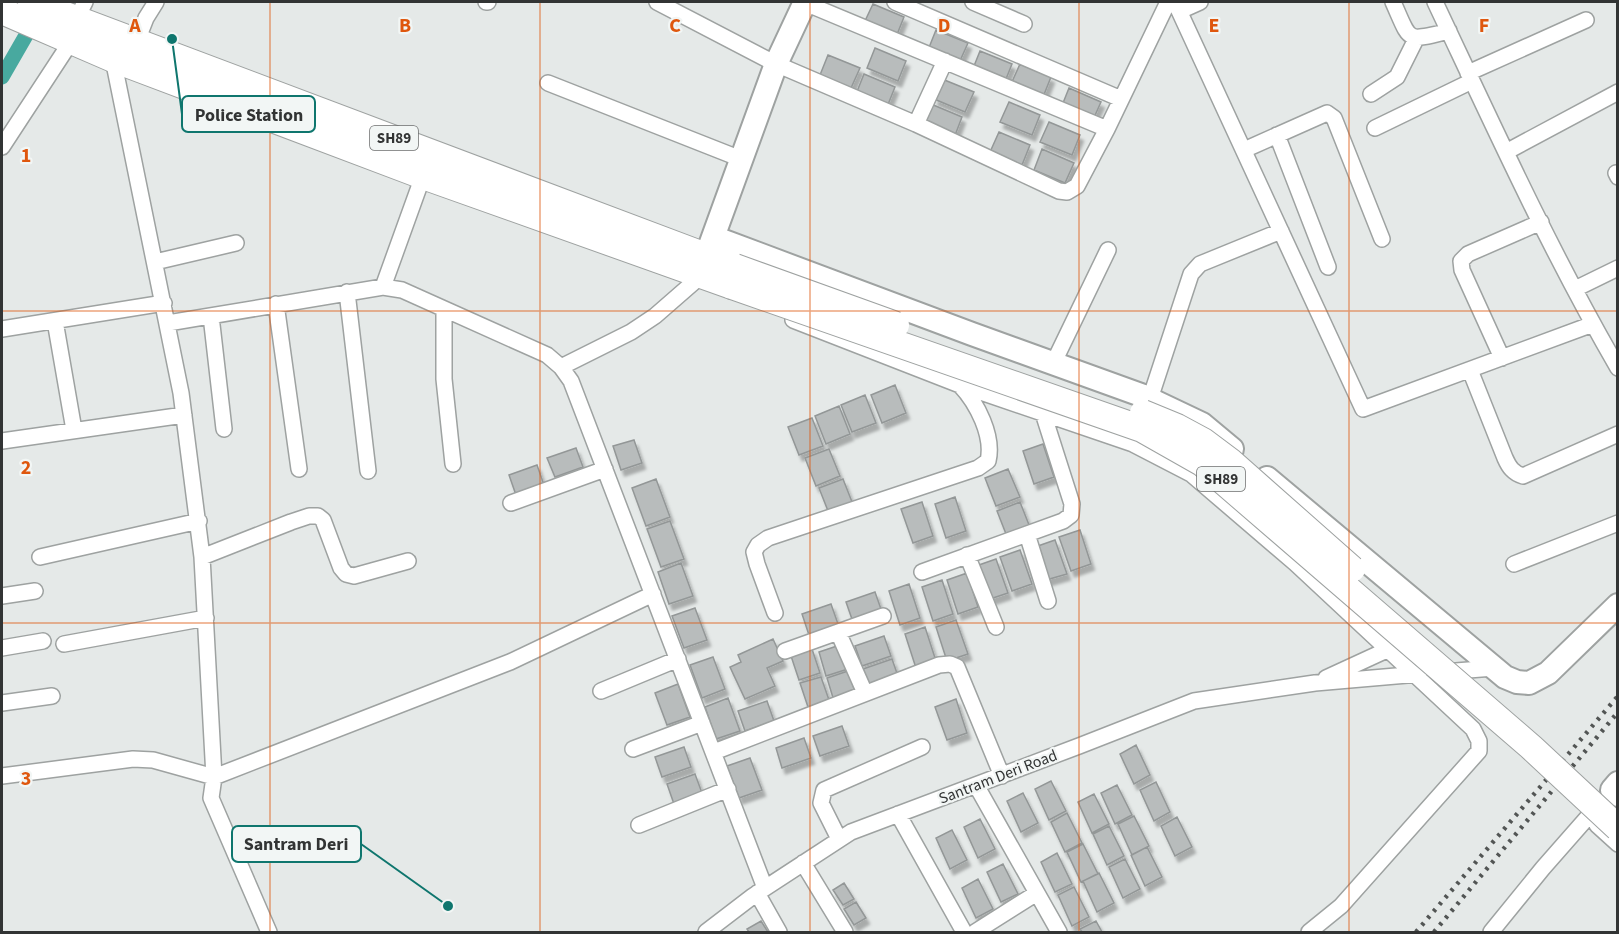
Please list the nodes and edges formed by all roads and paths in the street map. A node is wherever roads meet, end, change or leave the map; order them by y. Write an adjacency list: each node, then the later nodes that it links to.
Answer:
1 (156, 2): 16 (street)
2 (657, 2): 19 (street)
3 (805, 2): 18 (street); 19 (street)
4 (895, 2): 24 (street)
5 (974, 2): 13 (street)
6 (1200, 2): 9 (street)
7 (1393, 2): 15 (street)
8 (1435, 2): 14 (street)
9 (1174, 5): 24 (street); 30 (street)
10 (2, 11): 11 (main road, SH89)
11 (61, 17): 16 (main road, SH89); 17 (main road, SH89); 29 (street)
12 (1586, 20): 20 (street)
13 (1023, 24)
14 (1449, 31): 15 (street); 20 (street)
15 (1416, 39): 23 (street)
16 (137, 41): 17 (street); 40 (main road, SH89)
17 (113, 59): 33 (main road, SH89); 39 (street)
18 (945, 61): 25 (street); 27 (street)
19 (776, 64): 25 (street); 32 (street)
20 (1470, 77): 26 (street); 31 (street)
21 (548, 84): 32 (street)
22 (1617, 92): 31 (street)
23 (1371, 94)
24 (1121, 99): 27 (street)
25 (916, 124): 27 (street)
26 (1375, 128)
27 (1107, 129)
28 (1277, 135): 30 (street); 36 (street); 41 (street)
29 (2, 147)
30 (1244, 150): 35 (street)
31 (1506, 152): 34 (street)
32 (741, 159): 40 (street)
33 (423, 177): 40 (main road, SH89); 44 (street)
34 (1541, 222): 45 (street); 56 (street)
35 (1281, 231): 60 (street); 62 (street)
36 (1382, 239)
37 (236, 243): 39 (street)
38 (1108, 250): 57 (street)
39 (155, 262): 47 (street)
40 (703, 263): 43 (main road, SH89); 57 (street); 58 (street); 61 (street)
41 (1328, 267)
42 (1617, 268): 45 (street)
43 (734, 277): 115 (main road, SH89, bridge); 119 (main road, SH89, bridge)
44 (383, 287): 46 (street); 49 (street)
45 (1575, 289): 53 (street)
46 (347, 292): 48 (street); 72 (street)
47 (164, 303): 51 (street); 52 (street)
48 (276, 304): 50 (street); 70 (street)
49 (444, 309): 58 (street); 69 (street)
50 (211, 316): 52 (street); 65 (street)
51 (55, 321): 54 (street); 66 (street)
52 (168, 323): 64 (street)
53 (1593, 324): 55 (street); 56 (street)
54 (2, 329)
55 (1611, 341): 59 (street)
56 (1502, 358): 60 (street)
57 (1053, 364): 62 (street)
58 (561, 367): 71 (street)
59 (1617, 368)
60 (1470, 370): 67 (street)
61 (960, 384): 63 (street); 88 (street)
62 (1150, 399): 99 (street)
63 (1043, 413): 76 (street); 96 (street)
64 (184, 415): 66 (street); 74 (street)
65 (225, 429)
66 (74, 430): 68 (street)
67 (1617, 434)
68 (2, 441)
69 (453, 464)
70 (299, 469)
71 (605, 469): 73 (street); 84 (street)
72 (368, 471)
73 (511, 503)
74 (199, 521): 78 (street); 79 (street)
75 (1617, 523): 81 (street)
76 (1027, 534): 77 (street); 86 (street)
77 (968, 555): 82 (street); 91 (street)
78 (40, 557)
79 (202, 557): 80 (street); 90 (street)
80 (408, 561)
81 (1514, 564)
82 (922, 572)
83 (35, 591): 85 (street)
84 (653, 594): 98 (street); 112 (street)
85 (2, 596)
86 (1048, 601)
87 (1617, 605): 99 (street)
88 (775, 613)
89 (883, 616): 92 (street)
90 (206, 618): 94 (street); 112 (street)
91 (996, 627)
92 (838, 632): 97 (street); 103 (street)
93 (43, 641): 95 (street)
94 (64, 644)
95 (2, 648)
96 (1389, 649): 100 (street); 101 (street, Santram Deri Road)
97 (785, 651)
98 (678, 659): 102 (street); 106 (street)
99 (1494, 668): 100 (street, Santram Deri Road)
100 (1413, 674): 101 (street, Santram Deri Road); 132 (street)
101 (1315, 683): 111 (street, Santram Deri Road)
102 (601, 691)
103 (865, 693): 109 (street); 111 (street)
104 (52, 696): 105 (street)
105 (2, 703)
106 (702, 723): 108 (street); 109 (street)
107 (922, 747): 120 (street)
108 (633, 749)
109 (714, 752): 114 (street)
110 (2, 776): 112 (street)
111 (1002, 776): 113 (street, Santram Deri Road)
112 (214, 777): 125 (street)
113 (975, 785): 116 (street, Santram Deri Road); 124 (street)
114 (728, 789): 118 (street); 123 (street)
115 (1616, 793): 117 (street)
116 (898, 814): 120 (street, Santram Deri Road); 129 (street)
117 (1588, 816): 121 (street); 133 (street)
118 (639, 825)
119 (1617, 828)
120 (840, 839): 122 (street, Santram Deri Road)
121 (1617, 844)
122 (803, 863): 123 (street, Santram Deri Road); 128 (street)
123 (761, 890): 126 (street, Santram Deri Road); 127 (street)
124 (1037, 893): 130 (street); 131 (street)
125 (269, 933)
126 (706, 933)
127 (779, 933)
128 (845, 933)
129 (964, 933)
130 (975, 933)
131 (1059, 933)
132 (1309, 933)
133 (1491, 933)

